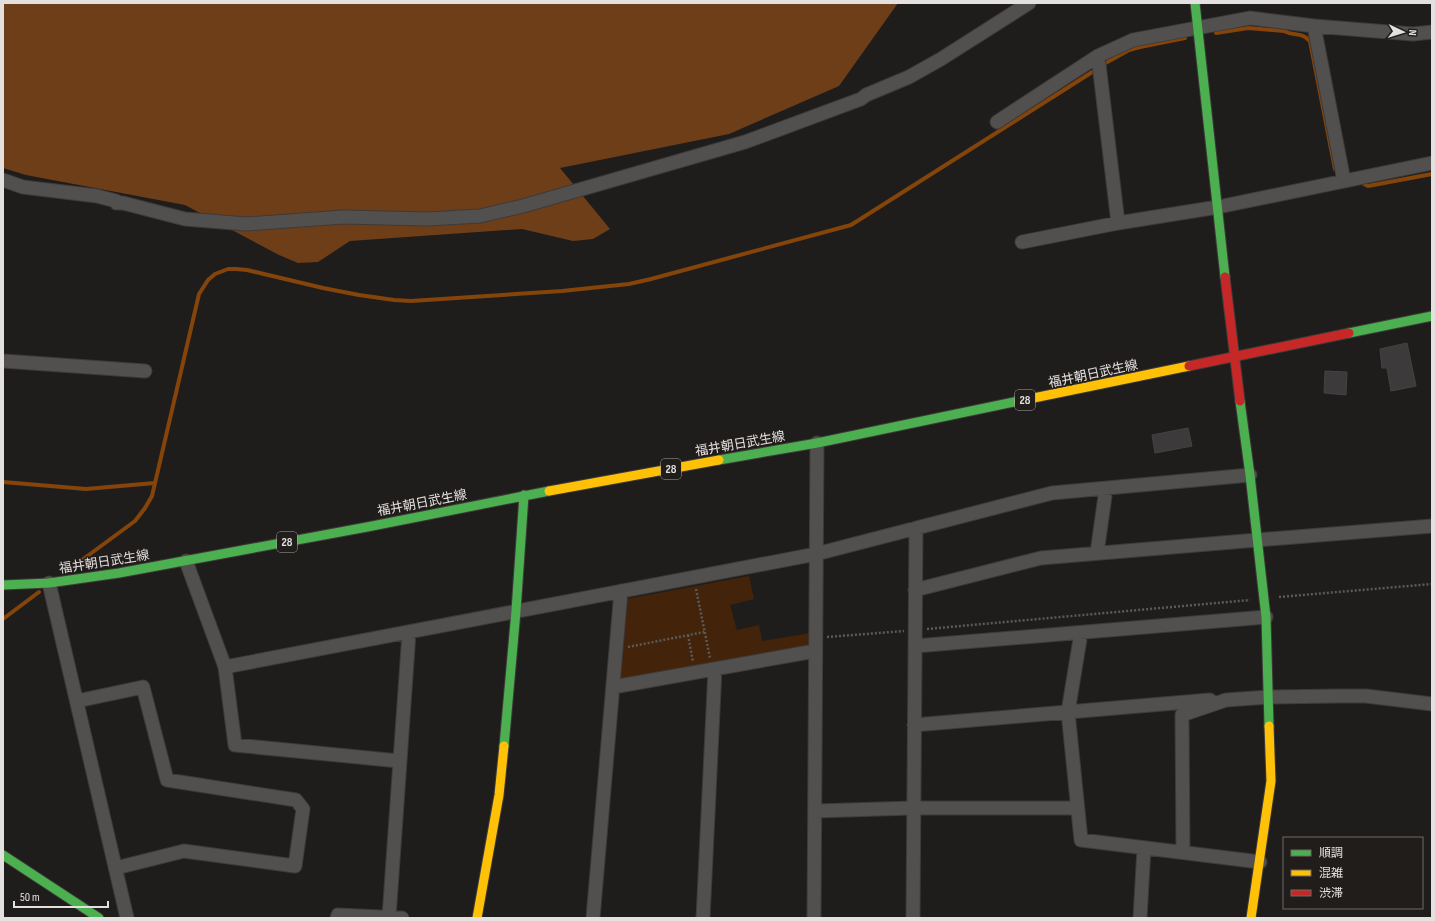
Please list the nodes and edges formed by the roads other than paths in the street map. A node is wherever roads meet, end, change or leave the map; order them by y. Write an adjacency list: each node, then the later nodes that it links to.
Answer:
1 (1029, 3): 9 (street)
2 (1196, 3): 4 (street)
3 (1314, 26): 4 (street); 5 (street); 10 (street)
4 (1198, 27): 6 (street); 11 (street)
5 (1432, 32)
6 (1098, 56): 7 (street); 12 (street)
7 (997, 122)
8 (1432, 163): 10 (street)
9 (3, 180)
10 (1344, 181): 11 (street)
11 (1218, 207): 12 (street); 15 (street)
12 (1118, 223): 13 (street)
13 (1022, 242)
14 (1432, 316): 15 (street, 福井朝日武生線 / 28)
15 (1234, 357): 18 (street, 福井朝日武生線 / 28); 19 (street)
16 (3, 360): 17 (street)
17 (145, 371)
18 (817, 443): 21 (street, 福井朝日武生線 / 28); 26 (street)
19 (1250, 475): 20 (street); 24 (street)
20 (1106, 489): 23 (street); 25 (street)
21 (524, 495): 27 (street, 福井朝日武生線 / 28); 32 (street)
22 (1432, 526): 24 (street)
23 (916, 528): 26 (street); 30 (street)
24 (1257, 540): 25 (street); 33 (street)
25 (1097, 553): 30 (street)
26 (816, 554): 31 (street); 36 (street)
27 (186, 561): 28 (street, 福井朝日武生線 / 28); 39 (street)
28 (48, 583): 29 (street, 福井朝日武生線 / 28); 43 (street)
29 (3, 585)
30 (915, 590): 37 (street)
31 (620, 591): 32 (street); 40 (street)
32 (516, 610): 34 (street); 61 (street)
33 (1266, 617): 35 (street); 41 (street)
34 (409, 633): 39 (street); 47 (street)
35 (1081, 633): 37 (street); 45 (street)
36 (815, 644): 38 (street); 50 (street)
37 (915, 646): 46 (street)
38 (712, 664): 40 (street); 63 (street)
39 (225, 667): 47 (street)
40 (612, 687): 62 (street)
41 (1269, 698): 42 (street); 44 (street); 54 (street)
42 (1226, 700): 45 (street); 52 (street)
43 (77, 701): 55 (street); 55 (street)
44 (1432, 704)
45 (1068, 712): 46 (street); 49 (street)
46 (914, 724): 48 (street)
47 (399, 761): 56 (street)
48 (913, 808): 49 (street); 50 (street); 65 (street)
49 (1077, 808): 51 (street)
50 (815, 811): 64 (street)
51 (1144, 848): 52 (street); 66 (street)
52 (1184, 852): 54 (street)
53 (3, 855): 57 (street)
54 (1260, 862): 67 (street)
55 (116, 868): 58 (street)
56 (388, 917): 59 (street); 60 (street)
57 (99, 918)
58 (127, 918)
59 (337, 918)
60 (402, 918)
61 (477, 918)
62 (593, 918)
63 (703, 918)
64 (814, 918)
65 (913, 918)
66 (1140, 918)
67 (1251, 918)

